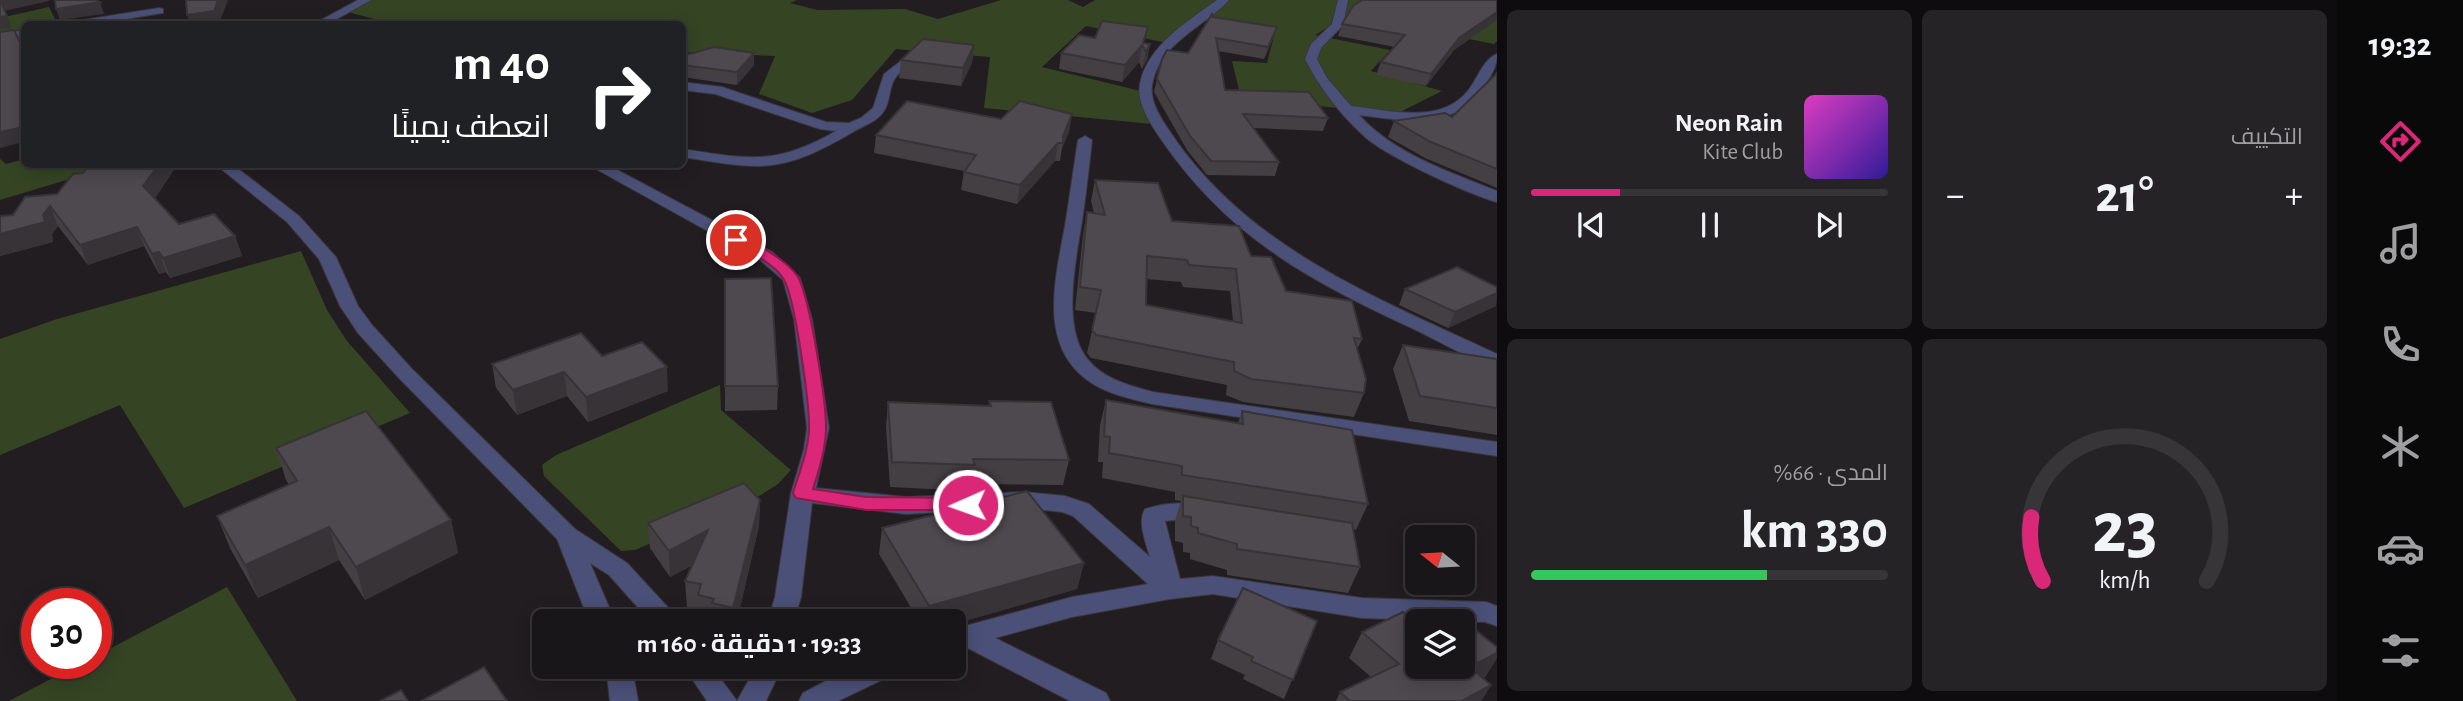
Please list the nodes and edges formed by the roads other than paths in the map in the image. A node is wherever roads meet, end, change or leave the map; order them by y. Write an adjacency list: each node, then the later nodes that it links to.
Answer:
1 (366, 0): 6 (street)
2 (1224, 0): 19 (street)
3 (1343, 0): 12 (street)
4 (158, 6): 5 (street)
5 (90, 21)
6 (326, 21)
7 (21, 34): 8 (street)
8 (0, 38)
9 (915, 54): 13 (street)
10 (1497, 58): 12 (street)
11 (686, 86): 13 (street)
12 (1346, 108): 18 (street)
13 (851, 127): 15 (street)
14 (1085, 140): 20 (street)
15 (686, 154)
16 (227, 168): 23 (street)
17 (601, 168): 21 (street)
18 (1497, 197)
19 (1497, 361)
20 (1497, 449)
21 (803, 493): 24 (street); 27 (street)
22 (1231, 519): 24 (street)
23 (567, 535): 25 (street); 26 (street)
24 (1170, 589): 28 (street); 29 (street)
25 (597, 609)
26 (654, 609)
27 (784, 609)
28 (1497, 616)
29 (966, 636)
30 (966, 641): 39 (street)
31 (621, 679): 35 (street)
32 (706, 679): 36 (street)
33 (765, 679): 37 (street)
34 (853, 679): 38 (street)
35 (624, 701)
36 (723, 701)
37 (751, 701)
38 (813, 701)
39 (1096, 701)

